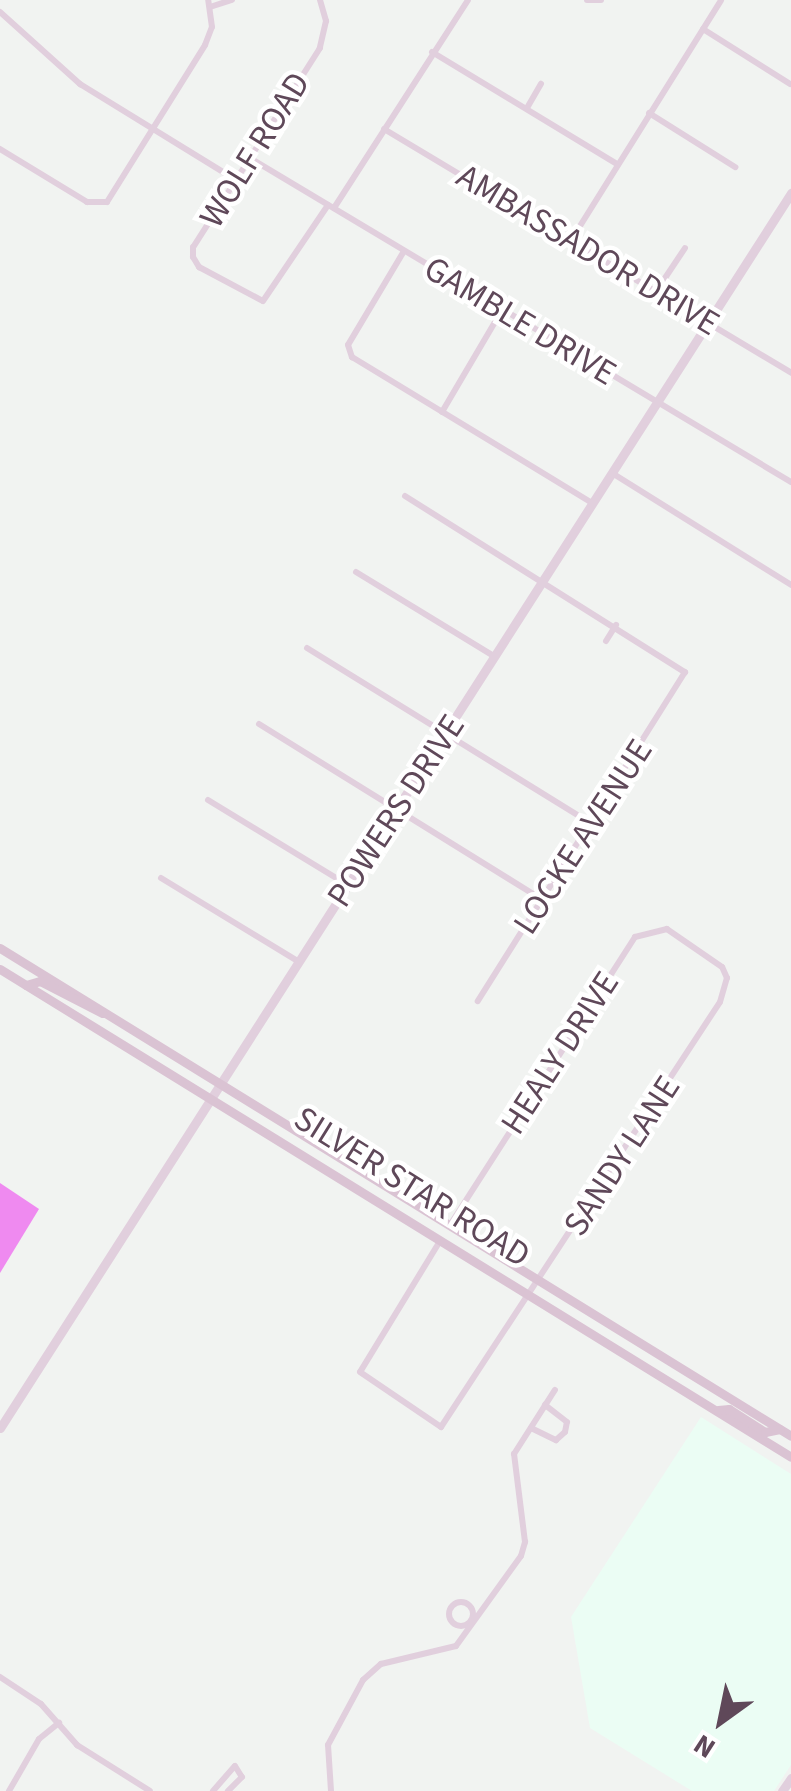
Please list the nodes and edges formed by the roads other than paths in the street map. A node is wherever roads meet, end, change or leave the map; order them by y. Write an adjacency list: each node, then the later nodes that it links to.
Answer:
1 (232, 0): 7 (street)
2 (320, 0): 18 (street, WOLF ROAD)
3 (468, 0): 10 (street)
4 (588, 0): 5 (street)
5 (601, 0)
6 (721, 0): 9 (street)
7 (209, 4): 15 (street)
8 (0, 12): 15 (street)
9 (704, 29): 12 (street); 14 (street)
10 (432, 52): 13 (street); 16 (street)
11 (541, 84): 13 (street)
12 (790, 84)
13 (527, 108): 19 (street)
14 (649, 114): 19 (street); 20 (street)
15 (153, 129): 17 (street); 21 (street)
16 (384, 129): 23 (street); 24 (street, AMBASSADOR DRIVE)
17 (0, 150)
18 (250, 158): 21 (street, WOLF ROAD); 23 (street, GAMBLE DRIVE)
19 (617, 164): 24 (street)
20 (735, 166)
21 (236, 180): 23 (street, WOLF ROAD)
22 (791, 193): 29 (street, POWERS DRIVE)
23 (331, 207): 26 (street, GAMBLE DRIVE)
24 (570, 242): 27 (street, AMBASSADOR DRIVE)
25 (684, 248): 27 (street)
26 (404, 251): 28 (street, GAMBLE DRIVE); 32 (street)
27 (656, 293): 29 (street, AMBASSADOR DRIVE)
28 (502, 310): 31 (street, GAMBLE DRIVE); 32 (street)
29 (708, 323): 30 (street, AMBASSADOR DRIVE); 31 (street, POWERS DRIVE)
30 (791, 373)
31 (658, 402): 33 (street, POWERS DRIVE); 34 (street, GAMBLE DRIVE)
32 (442, 412): 36 (street)
33 (612, 473): 36 (street, POWERS DRIVE); 39 (street)
34 (791, 482)
35 (405, 496): 38 (street)
36 (593, 504): 38 (street, POWERS DRIVE)
37 (356, 572): 43 (street)
38 (544, 581): 40 (street); 43 (street, POWERS DRIVE)
39 (791, 585)
40 (616, 625): 41 (street); 48 (street, LOCKE AVENUE)
41 (606, 641)
42 (307, 648): 45 (street)
43 (495, 657): 45 (street, POWERS DRIVE)
44 (259, 724): 47 (street)
45 (446, 733): 47 (street, POWERS DRIVE); 48 (street)
46 (208, 800): 50 (street)
47 (398, 808): 50 (street, POWERS DRIVE); 51 (street)
48 (592, 824): 51 (street, LOCKE AVENUE)
49 (161, 878): 54 (street)
50 (348, 885): 54 (street, POWERS DRIVE)
51 (543, 900): 57 (street, LOCKE AVENUE)
52 (693, 944): 61 (street, HEALY DRIVE); 63 (street, SANDY LANE)
53 (0, 948): 58 (main road, SILVER STAR ROAD)
54 (300, 962): 59 (street, POWERS DRIVE)
55 (0, 969): 56 (main road, SILVER STAR ROAD)
56 (26, 985): 58 (main road); 60 (main road, SILVER STAR ROAD)
57 (478, 1001)
58 (114, 1016): 59 (main road, SILVER STAR ROAD)
59 (222, 1080): 60 (street, POWERS DRIVE); 61 (main road, SILVER STAR ROAD)
60 (212, 1095): 62 (main road, SILVER STAR ROAD); 68 (street, POWERS DRIVE)
61 (451, 1224): 63 (main road, SILVER STAR ROAD)
62 (441, 1238): 64 (main road, SILVER STAR ROAD); 64 (street, SANDY LANE)
63 (542, 1280): 64 (street, SANDY LANE); 70 (main road, SILVER STAR ROAD)
64 (532, 1295): 67 (main road, SILVER STAR ROAD)
65 (555, 1390): 66 (street)
66 (545, 1405): 69 (street); 69 (street)
67 (715, 1410): 70 (main road); 72 (main road, SILVER STAR ROAD)
68 (0, 1428)
69 (531, 1428): 80 (street)
70 (781, 1429): 71 (main road, SILVER STAR ROAD)
71 (791, 1436)
72 (791, 1457)
73 (0, 1678): 74 (street)
74 (59, 1723): 76 (street); 77 (street)
75 (791, 1778): 81 (street)
76 (9, 1791)
77 (150, 1791)
78 (213, 1791): 79 (street)
79 (228, 1791)
80 (331, 1791)
81 (782, 1791)

